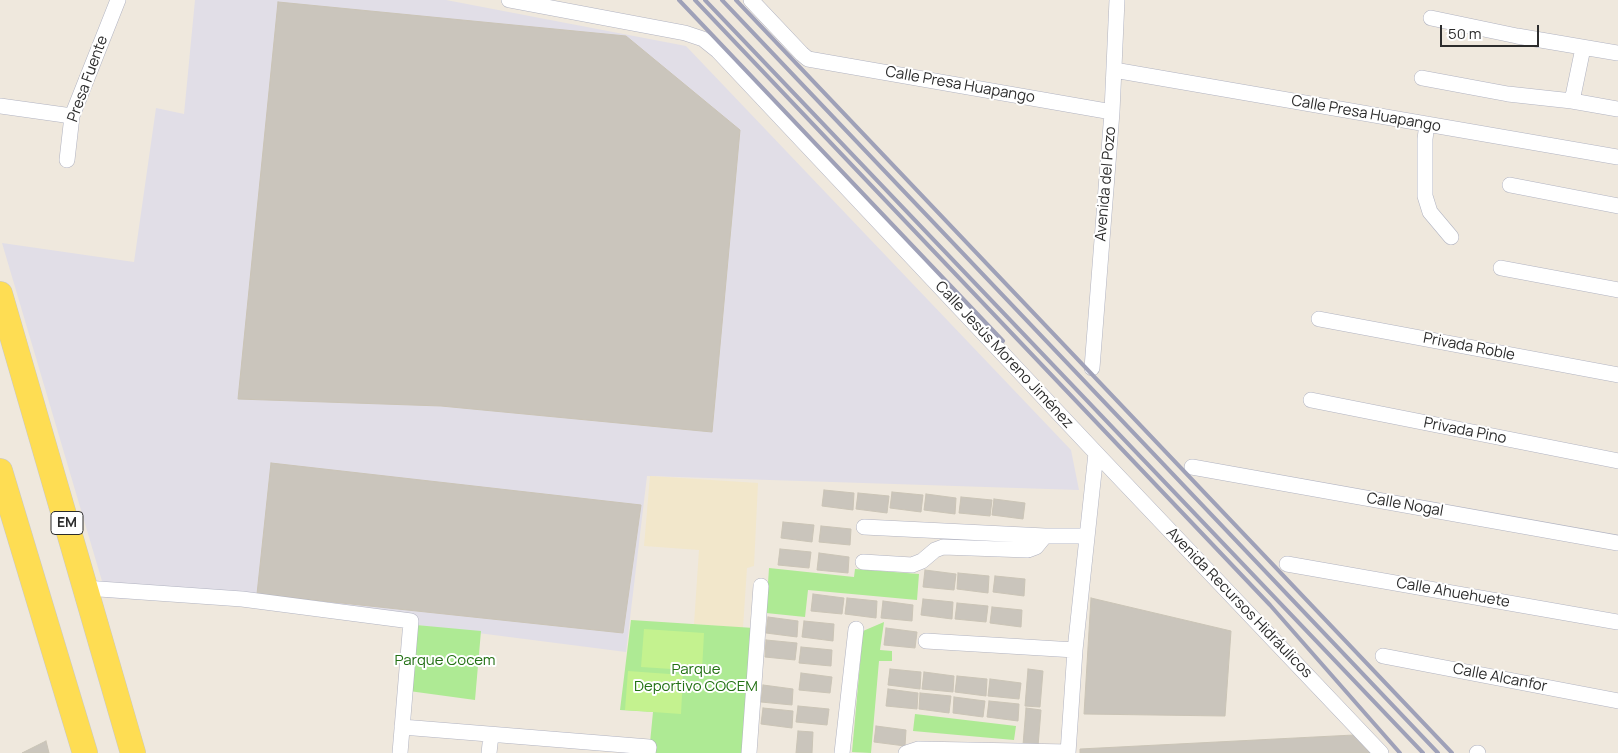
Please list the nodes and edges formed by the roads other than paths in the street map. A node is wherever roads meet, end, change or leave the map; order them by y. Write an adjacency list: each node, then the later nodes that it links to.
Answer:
1 (118, 0): 14 (street, Presa Fuente)
2 (509, 0): 28 (street, Calle Jesús Moreno Jiménez)
3 (751, 0): 13 (street, Calle Presa Huapango)
4 (1117, 0): 8 (street, Avenida del Pozo)
5 (1431, 18): 6 (street)
6 (1583, 48): 7 (street); 10 (street)
7 (1618, 53)
8 (1114, 70): 13 (street, Avenida del Pozo); 15 (street, Calle Presa Huapango)
9 (1422, 78): 10 (street)
10 (1572, 101): 12 (street)
11 (0, 106): 14 (street)
12 (1618, 109)
13 (1112, 112): 25 (street, Avenida del Pozo)
14 (72, 116): 17 (street, Presa Fuente)
15 (1427, 124): 16 (street, Calle Presa Huapango); 20 (street)
16 (1618, 157)
17 (67, 160)
18 (1510, 186): 19 (street)
19 (1618, 206)
20 (1451, 237)
21 (1501, 268): 22 (street)
22 (1618, 290)
23 (0, 294): 39 (main road, EM)
24 (1319, 319): 26 (street, Privada Roble)
25 (1092, 368)
26 (1618, 375)
27 (1311, 400): 29 (street, Privada Pino)
28 (1096, 453): 34 (street); 59 (street, Avenida Recursos Hidráulicos)
29 (1618, 462)
30 (1192, 467): 35 (street, Calle Nogal)
31 (0, 471): 49 (main road)
32 (864, 527): 33 (street)
33 (1045, 536): 34 (street); 36 (street)
34 (1087, 536): 43 (street)
35 (1618, 543)
36 (862, 562)
37 (1287, 564): 40 (street, Calle Ahuehuete)
38 (761, 586): 54 (street)
39 (85, 588): 46 (street); 50 (main road, EM)
40 (1618, 622)
41 (856, 629): 55 (street)
42 (926, 641): 43 (street)
43 (1075, 650): 58 (street)
44 (1383, 656): 45 (street, Calle Alcanfor)
45 (1618, 701)
46 (402, 727): 47 (street); 51 (street)
47 (491, 735): 48 (street); 52 (street)
48 (571, 747): 53 (street)
49 (85, 753)
50 (133, 753)
51 (400, 753)
52 (489, 753)
53 (648, 753)
54 (749, 753)
55 (842, 753)
56 (906, 753): 57 (street)
57 (1026, 753): 58 (street)
58 (1068, 753)
59 (1382, 753)

